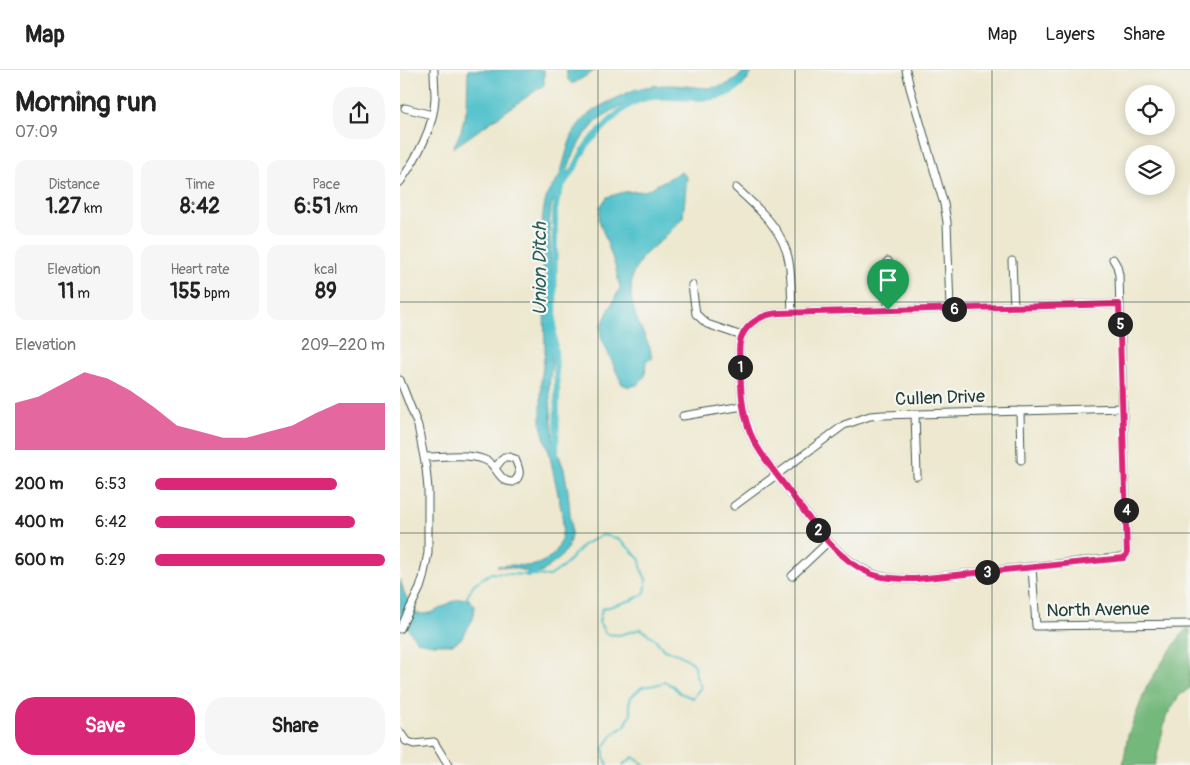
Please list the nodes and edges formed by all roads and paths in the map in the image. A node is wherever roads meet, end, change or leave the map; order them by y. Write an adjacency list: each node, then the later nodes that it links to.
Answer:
1 (434, 70): 4 (street)
2 (906, 70): 13 (street)
3 (405, 108): 4 (street)
4 (432, 114): 5 (street)
5 (400, 182)
6 (736, 188): 15 (street)
7 (1113, 258): 11 (street)
8 (888, 261): 14 (street)
9 (1012, 261): 12 (street)
10 (692, 285): 16 (street)
11 (1119, 304): 12 (street); 19 (street)
12 (1014, 307): 13 (street)
13 (950, 309): 14 (street)
14 (888, 310): 15 (street)
15 (792, 313): 16 (street)
16 (742, 336): 18 (street)
17 (400, 380): 23 (street)
18 (742, 406): 22 (street); 26 (street)
19 (1123, 408): 20 (street, Cullen Drive); 30 (street)
20 (1020, 411): 21 (street, Cullen Drive); 24 (street)
21 (916, 414): 26 (street, Cullen Drive); 27 (street)
22 (683, 416)
23 (425, 457): 25 (street); 33 (street)
24 (1021, 460)
25 (495, 468)
26 (777, 475): 28 (street, Cullen Drive); 29 (street)
27 (917, 476)
28 (734, 506)
29 (828, 542): 30 (street); 31 (street)
30 (1032, 567): 32 (street, North Avenue)
31 (792, 576)
32 (1190, 624)
33 (400, 629)
34 (400, 732): 35 (street)
35 (448, 765)

